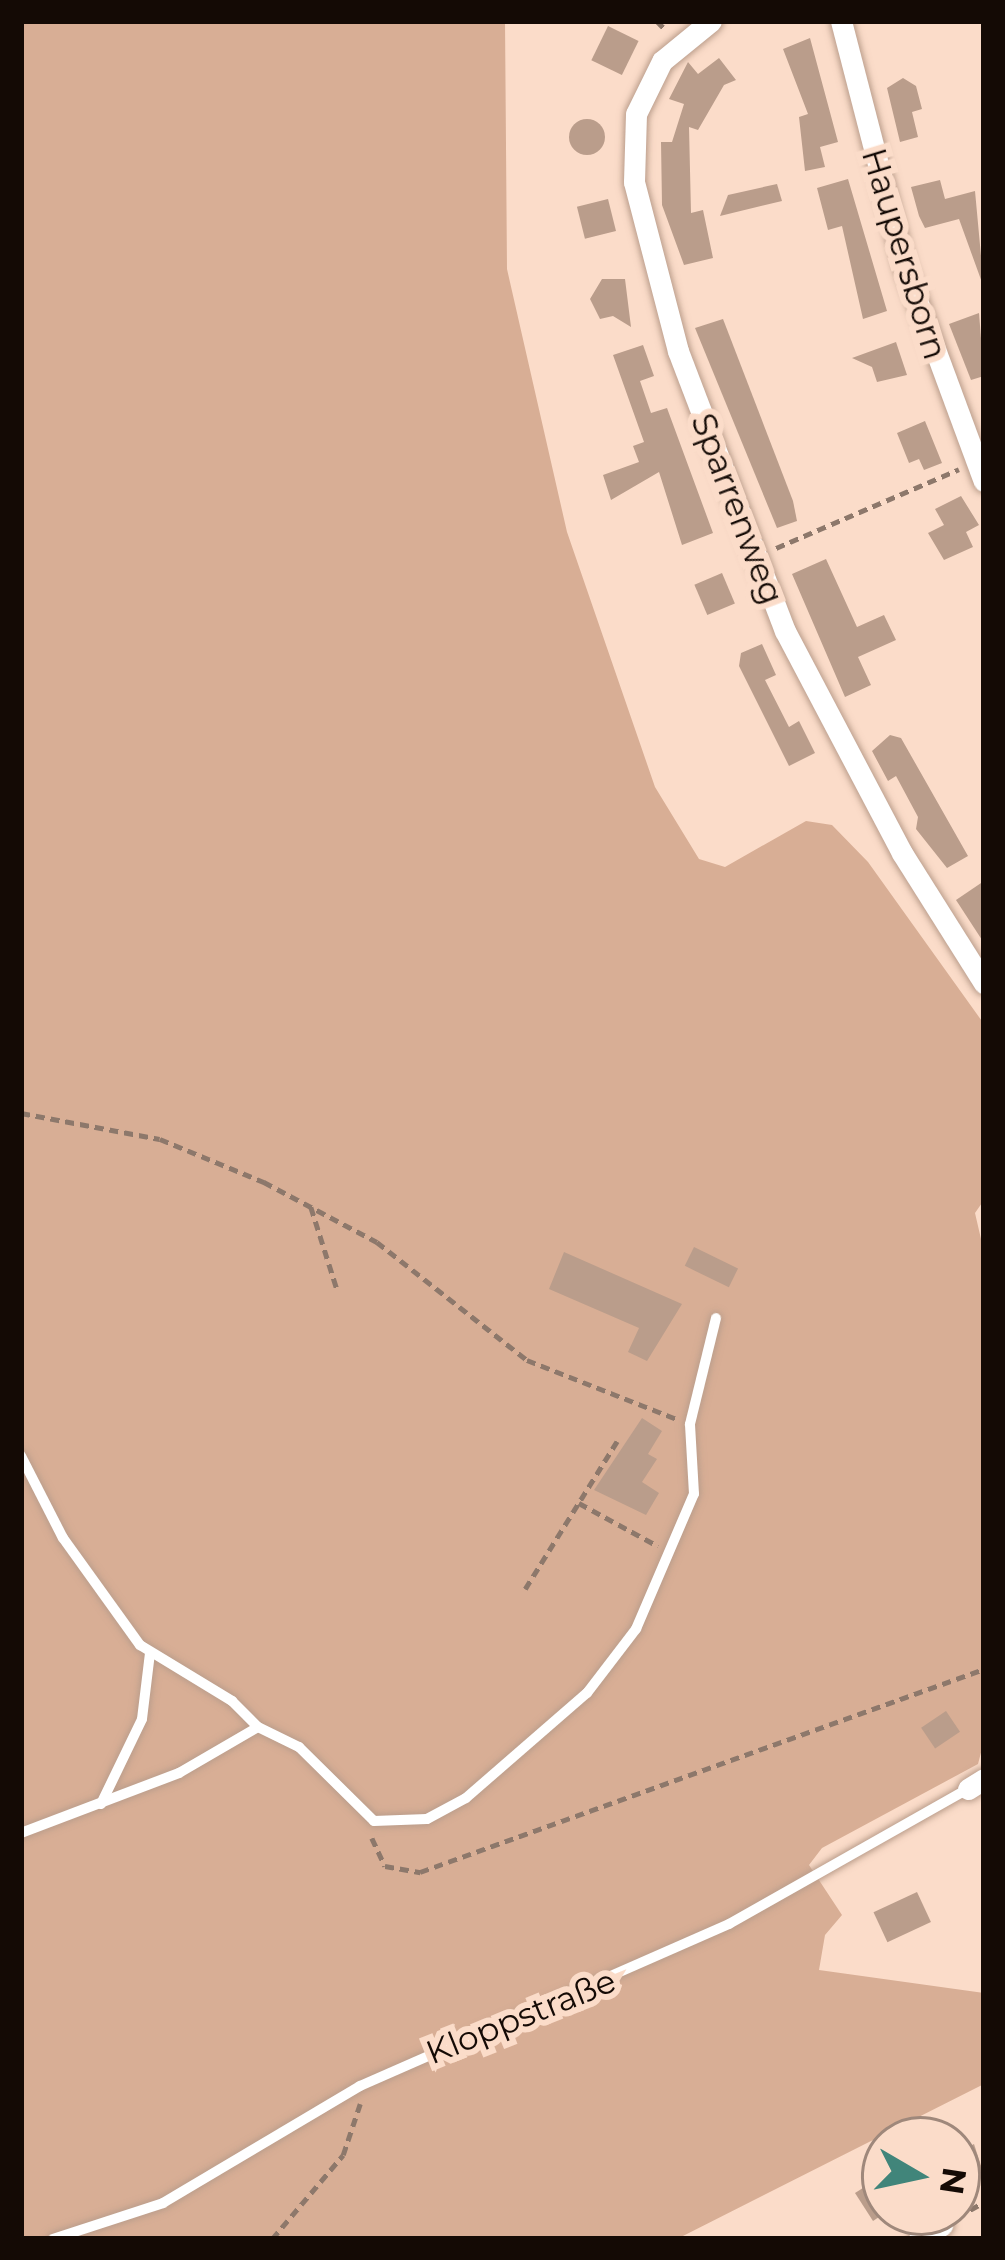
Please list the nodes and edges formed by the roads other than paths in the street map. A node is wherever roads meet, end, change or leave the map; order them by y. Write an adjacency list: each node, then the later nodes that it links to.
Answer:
1 (712, 21): 4 (street, Sparrenweg)
2 (841, 21): 3 (street, Haupersborn)
3 (980, 472)
4 (984, 983)
5 (716, 1318): 8 (lane)
6 (21, 1456): 7 (lane)
7 (150, 1653): 8 (lane); 10 (lane)
8 (258, 1727): 10 (lane)
9 (976, 1784): 12 (lane, Kloppstraße)
10 (101, 1804): 11 (lane)
11 (21, 1833)
12 (53, 2239)

